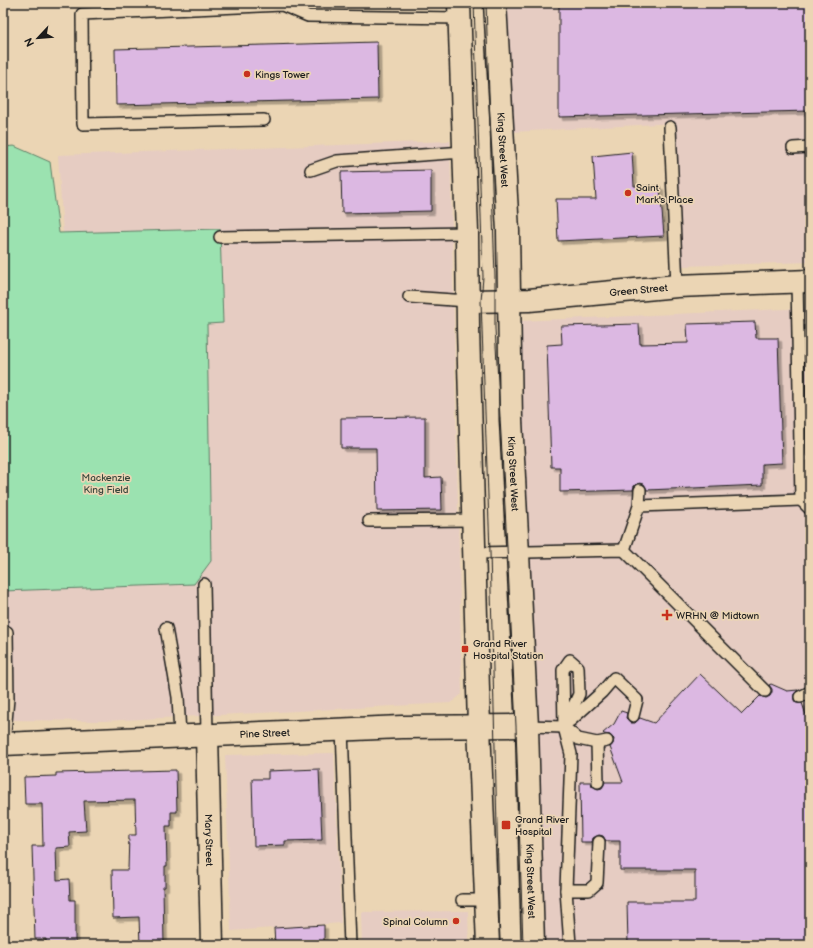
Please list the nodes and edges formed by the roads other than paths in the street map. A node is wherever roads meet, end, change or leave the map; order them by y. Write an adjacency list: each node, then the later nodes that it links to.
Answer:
1 (495, 3): 14 (main road, King Street West)
2 (460, 10): 3 (lane); 7 (main road)
3 (264, 120)
4 (670, 127): 12 (lane)
5 (810, 147): 6 (lane)
6 (793, 148)
7 (464, 152): 8 (lane); 9 (main road)
8 (311, 170)
9 (467, 233): 10 (lane); 15 (main road)
10 (220, 237)
11 (804, 281): 12 (main road, Green Street); 17 (lane)
12 (677, 286): 14 (main road, Green Street)
13 (409, 297): 15 (lane)
14 (509, 300): 15 (main road, Green Street); 23 (main road, King Street West)
15 (468, 301): 20 (main road)
16 (640, 490): 18 (lane)
17 (801, 500): 18 (lane); 19 (lane)
18 (639, 506): 22 (lane)
19 (810, 509)
20 (474, 520): 21 (lane); 24 (main road)
21 (369, 521)
22 (624, 550): 23 (lane); 28 (lane)
23 (519, 551): 24 (lane); 31 (main road, King Street West)
24 (475, 553): 30 (main road)
25 (204, 584): 34 (lane)
26 (166, 628): 35 (lane)
27 (7, 632): 36 (lane)
28 (765, 691)
29 (633, 716): 32 (lane)
30 (479, 726): 31 (main road, Pine Street); 33 (main road, Pine Street); 41 (main road)
31 (527, 726): 32 (lane); 45 (main road, King Street West)
32 (564, 727): 32 (lane); 37 (lane); 39 (lane)
33 (342, 730): 34 (main road, Pine Street); 43 (lane)
34 (207, 734): 35 (main road, Pine Street); 42 (main road, Mary Street)
35 (180, 736): 36 (main road, Pine Street)
36 (4, 744)
37 (598, 782)
38 (599, 842): 39 (lane)
39 (566, 890): 46 (lane)
40 (462, 900): 41 (lane)
41 (486, 900): 44 (main road)
42 (212, 945)
43 (350, 945)
44 (488, 945)
45 (533, 945)
46 (570, 945)

